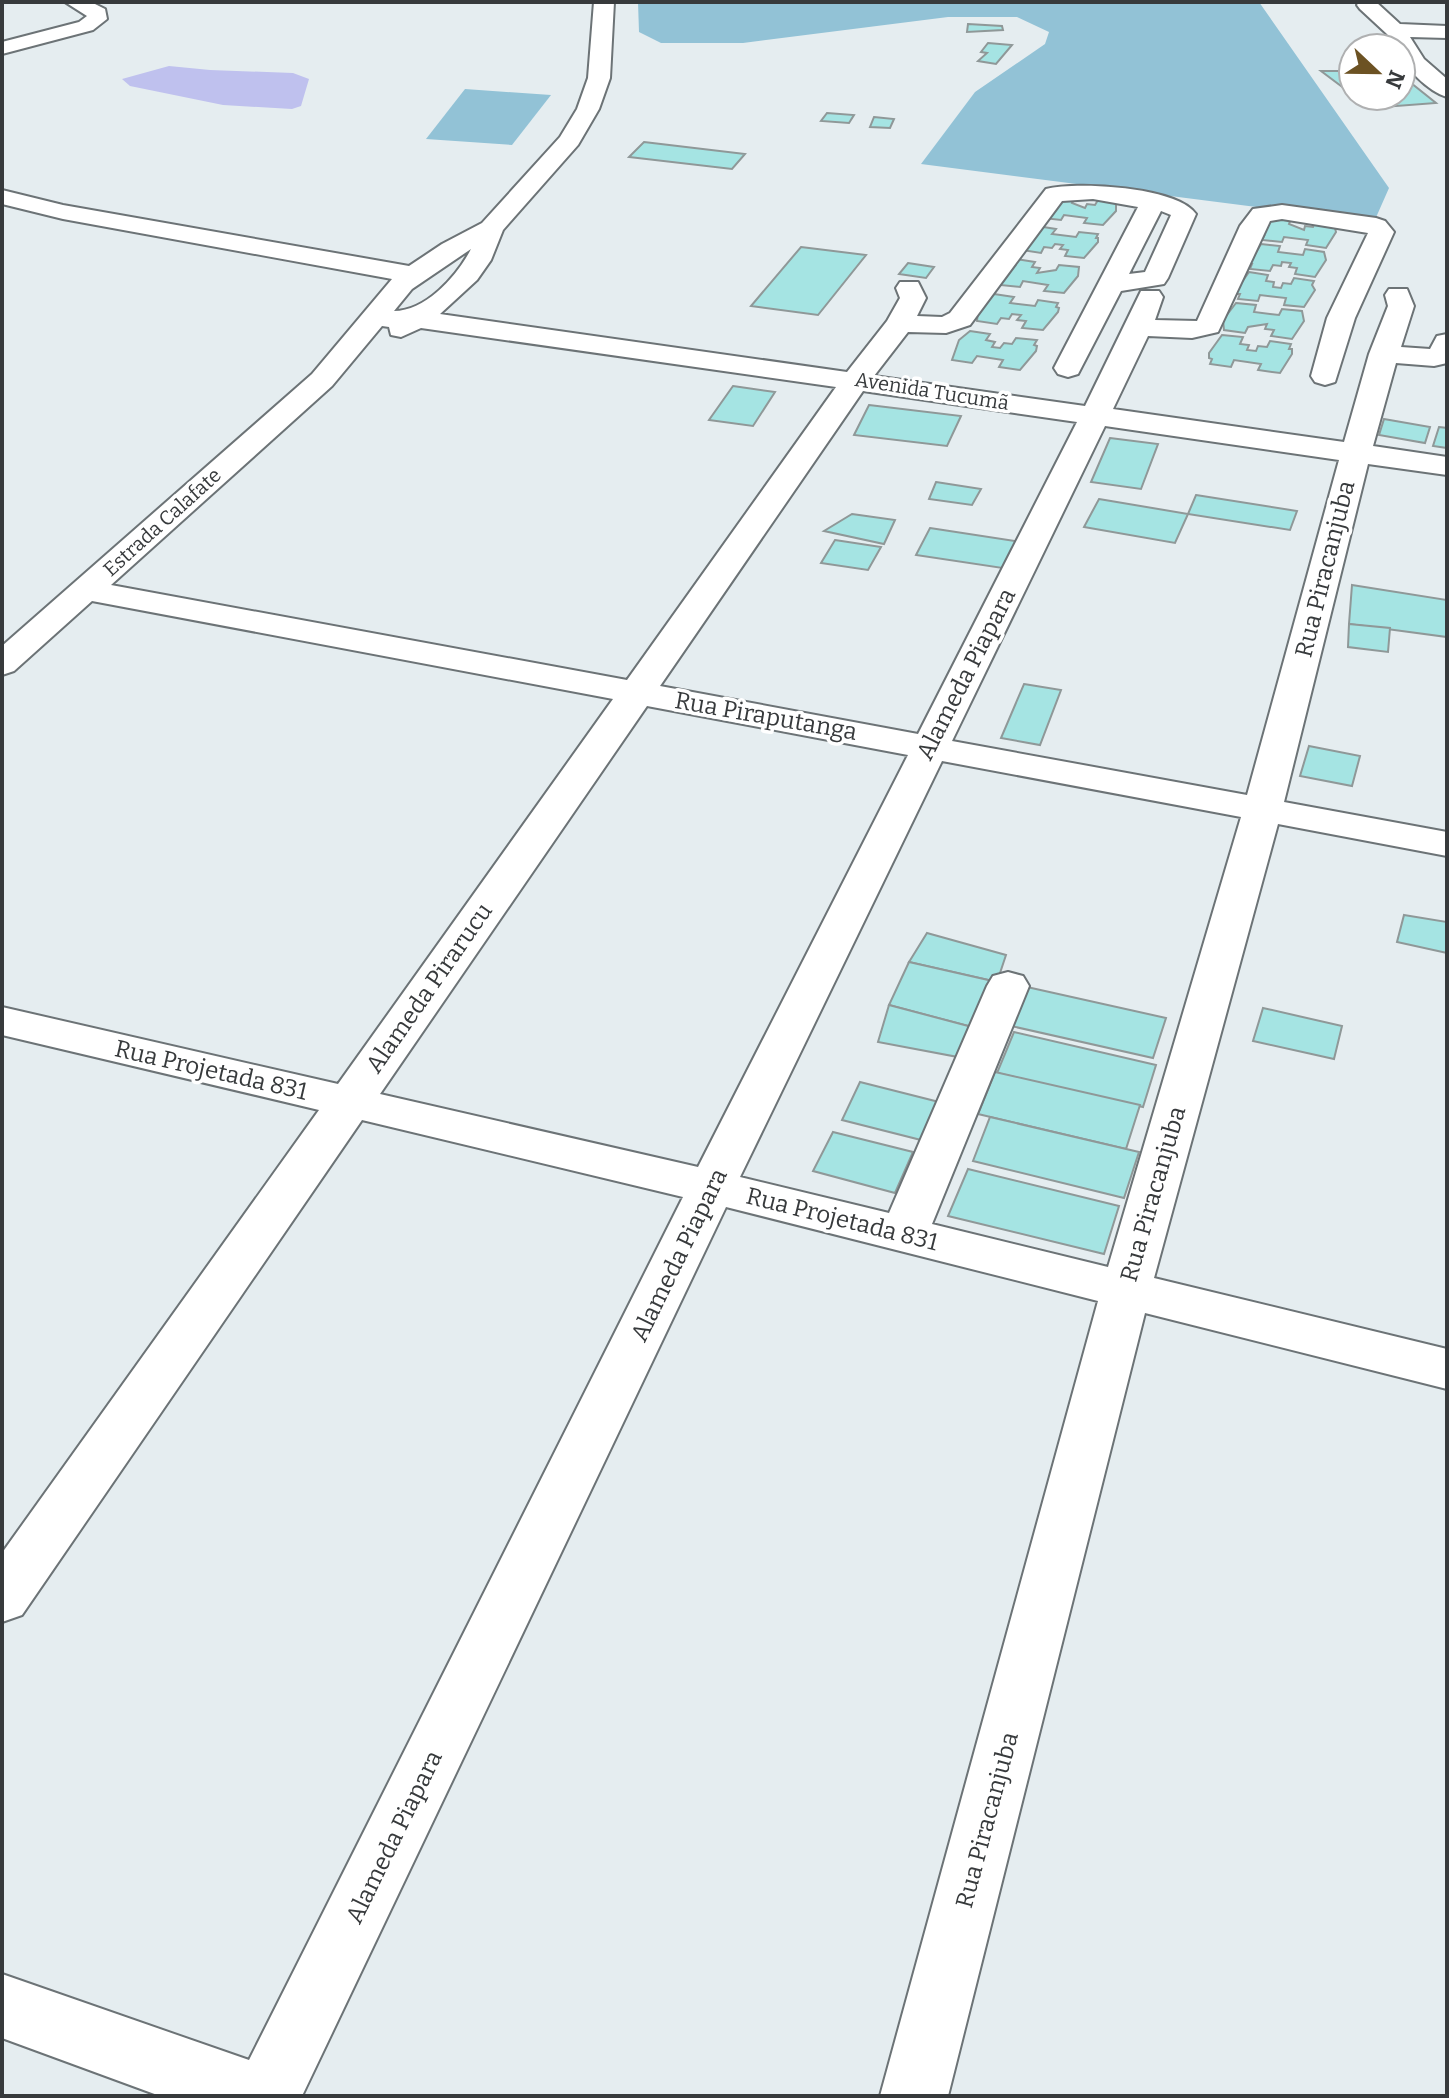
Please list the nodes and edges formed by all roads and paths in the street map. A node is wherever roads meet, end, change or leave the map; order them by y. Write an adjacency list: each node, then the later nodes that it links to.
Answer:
1 (75, 2): 6 (street)
2 (604, 2): 11 (street, Estrada Calafate)
3 (1367, 5): 4 (street)
4 (1395, 30): 5 (street); 7 (street)
5 (1447, 32)
6 (2, 48)
7 (1447, 90)
8 (2, 197): 14 (street)
9 (1153, 202): 13 (street); 13 (street); 19 (street)
10 (19, 227): 14 (street)
11 (491, 228): 12 (street, Estrada Calafate); 14 (street, Estrada Calafate)
12 (467, 274): 14 (street); 18 (street, Estrada Calafate)
13 (1109, 285): 23 (street)
14 (403, 286): 18 (street, Avenida Tucumã); 25 (street, Estrada Calafate)
15 (909, 288): 19 (street)
16 (1398, 295): 22 (street, Rua Piracanjuba)
17 (1150, 297): 20 (street, Alameda Piapara)
18 (416, 319): 25 (street, Estrada Calafate); 26 (street, Avenida Tucumã)
19 (900, 323): 26 (street)
20 (1139, 327): 24 (street); 27 (street, Alameda Piapara)
21 (1447, 342): 22 (street)
22 (1383, 354): 28 (street, Rua Piracanjuba)
23 (1068, 368)
24 (1325, 376)
25 (322, 380): 30 (street, Estrada Calafate)
26 (856, 380): 27 (street, Avenida Tucumã); 32 (street, Alameda Pirarucu)
27 (1095, 415): 28 (street, Avenida Tucumã); 33 (street, Alameda Piapara)
28 (1355, 452): 29 (street, Avenida Tucumã); 34 (street, Rua Piracanjuba)
29 (1447, 466)
30 (85, 590): 31 (street, Estrada Calafate); 32 (street, Rua Piraputanga)
31 (2, 664)
32 (637, 693): 33 (street, Rua Piraputanga); 38 (street, Alameda Pirarucu)
33 (930, 746): 34 (street, Rua Piraputanga); 39 (street, Alameda Piapara)
34 (1263, 809): 35 (street, Rua Piraputanga); 41 (street, Rua Piracanjuba)
35 (1447, 844)
36 (1008, 986): 40 (street)
37 (8, 1030): 38 (street, Rua Projetada 831)
38 (348, 1103): 39 (street, Rua Projetada 831); 43 (street, Alameda Pirarucu)
39 (712, 1187): 40 (street, Rua Projetada 831); 46 (street, Alameda Piapara)
40 (904, 1234): 41 (street, Rua Projetada 831)
41 (1126, 1289): 42 (street, Rua Projetada 831); 47 (street, Rua Piracanjuba)
42 (1447, 1369)
43 (2, 1598)
44 (2, 2006): 45 (street)
45 (254, 2096)
46 (267, 2096)
47 (914, 2096)

